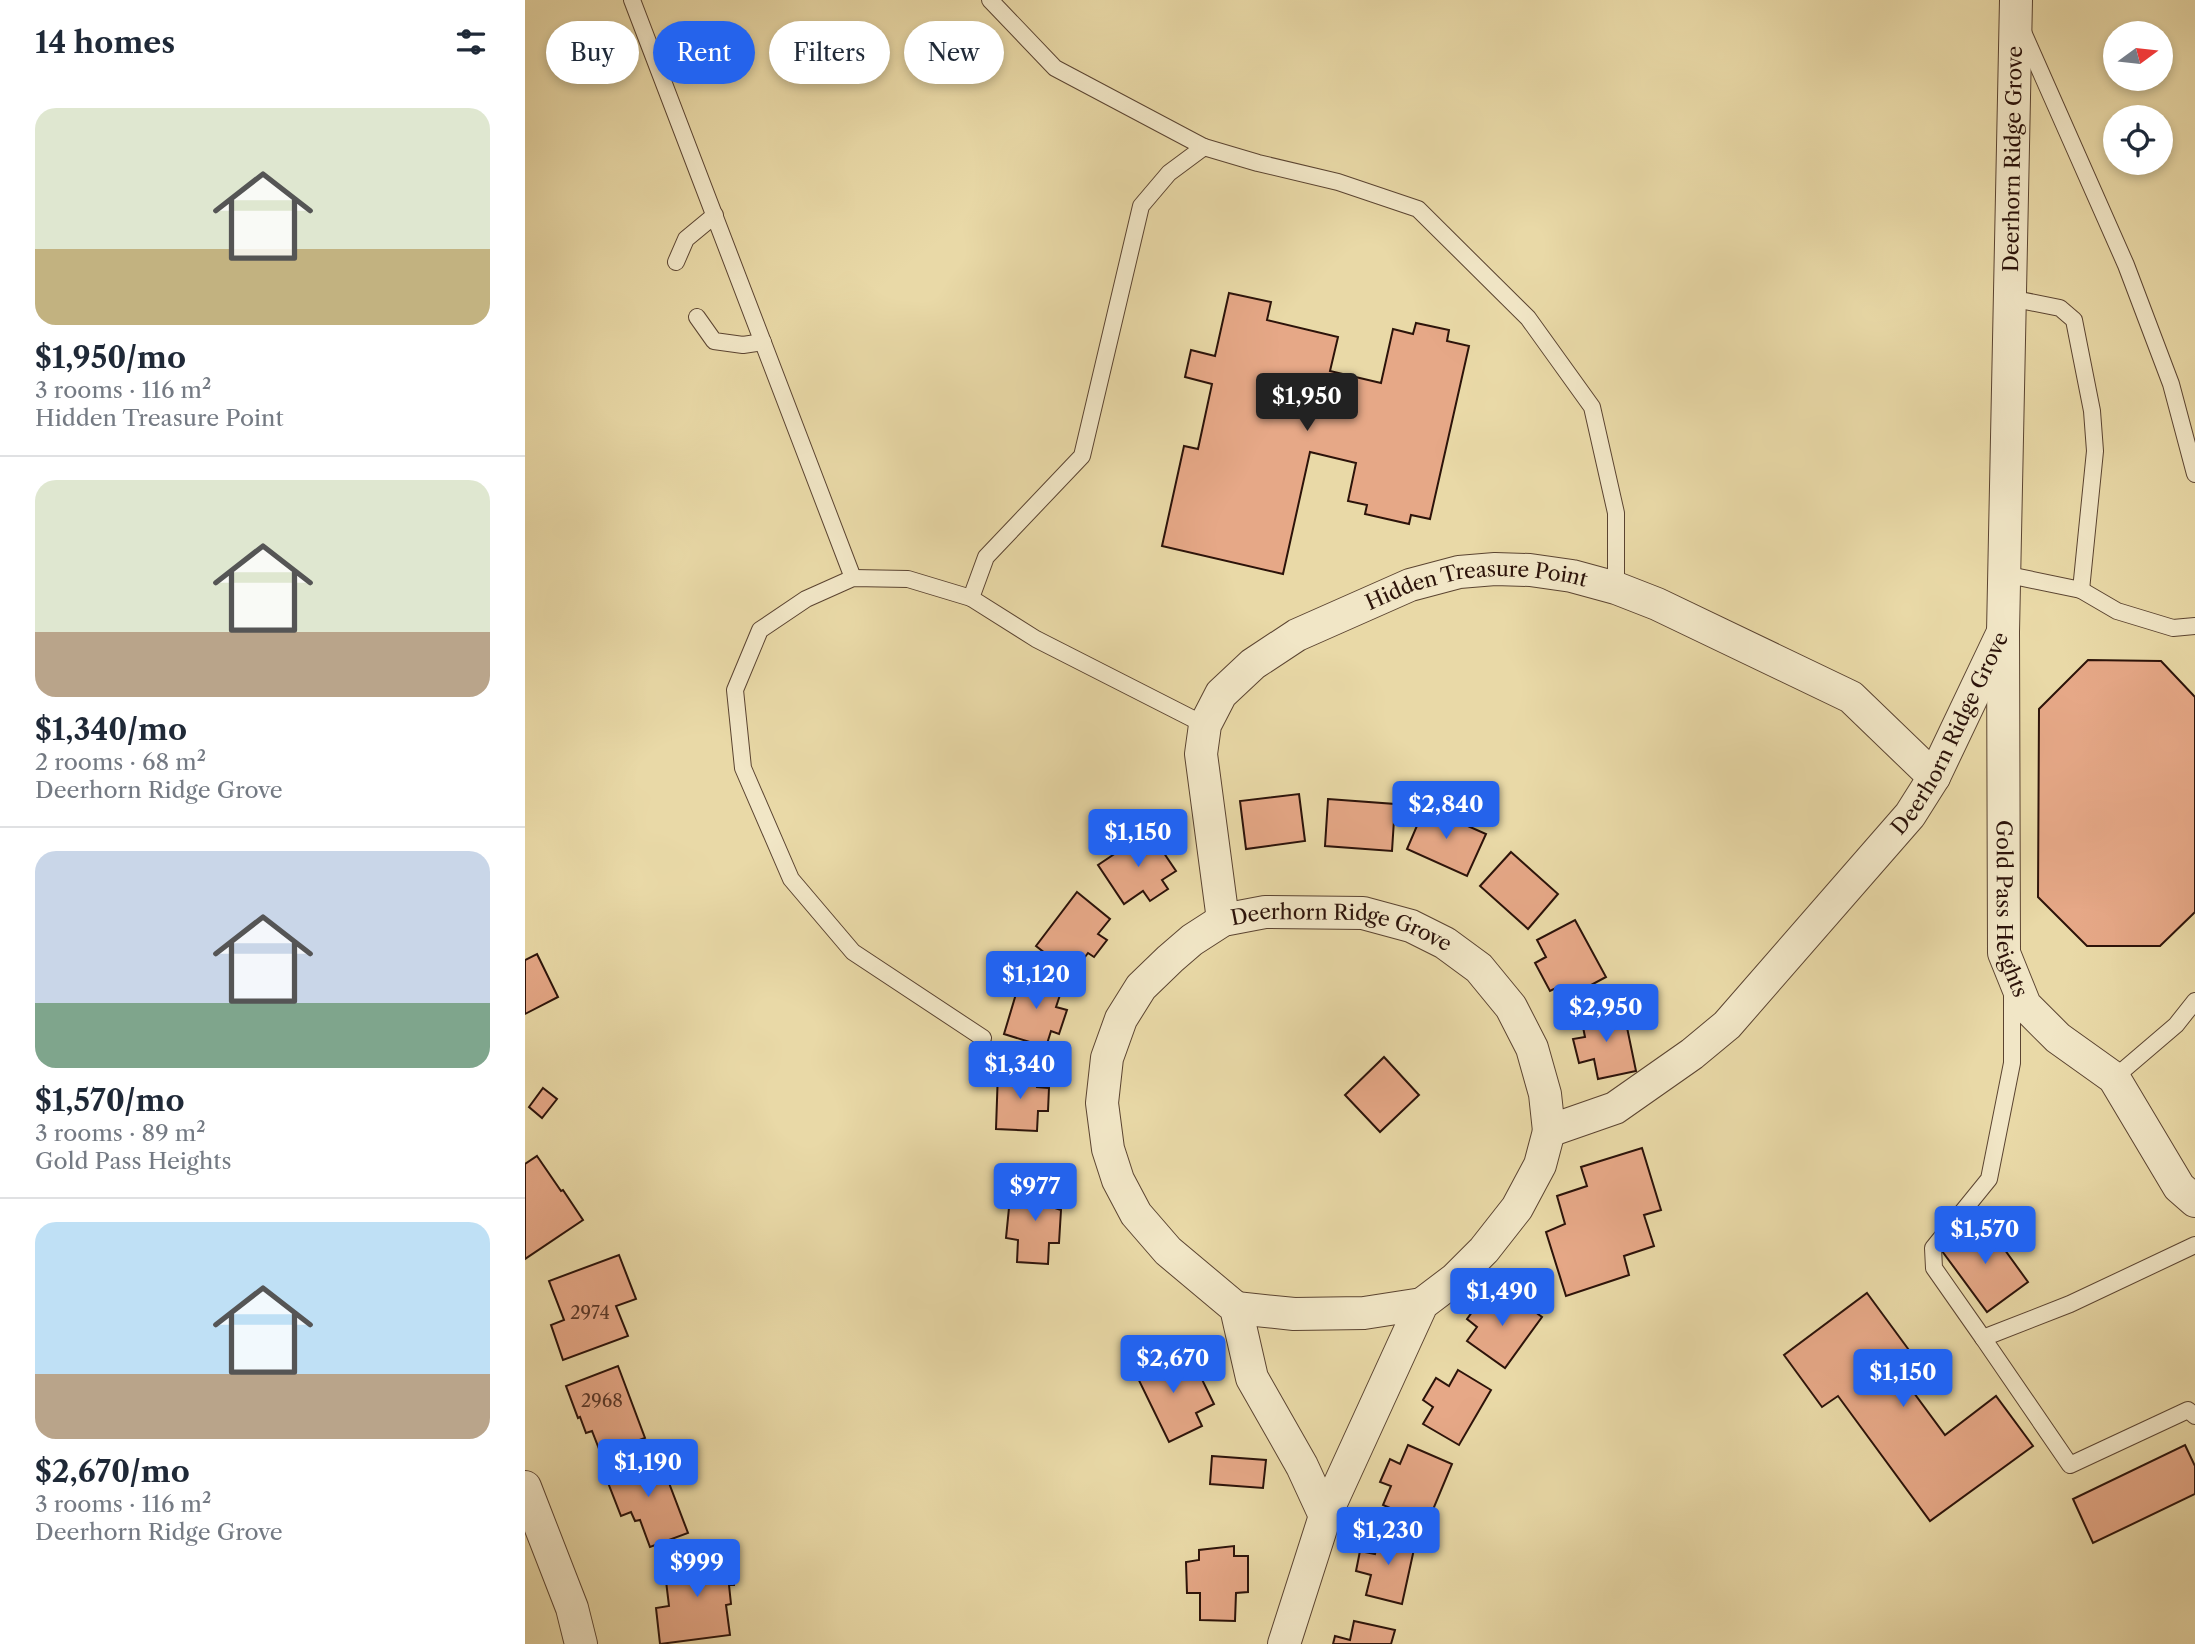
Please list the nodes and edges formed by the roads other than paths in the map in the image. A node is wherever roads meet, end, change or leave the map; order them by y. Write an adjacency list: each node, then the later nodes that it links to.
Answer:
1 (632, 0): 5 (lane)
2 (990, 0): 4 (lane)
3 (2016, 8): 7 (street, Deerhorn Ridge Grove); 10 (lane)
4 (1204, 147): 13 (lane); 15 (lane)
5 (715, 215): 6 (lane); 9 (lane)
6 (676, 262)
7 (2010, 298): 11 (street, Deerhorn Ridge Grove); 14 (lane)
8 (697, 317): 9 (lane)
9 (763, 342): 12 (lane)
10 (2195, 474)
11 (2004, 574): 14 (lane); 17 (street, Deerhorn Ridge Grove)
12 (853, 578): 15 (lane); 23 (lane)
13 (1616, 589): 18 (street, Hidden Treasure Point); 19 (street, Hidden Treasure Point)
14 (2081, 590): 16 (lane)
15 (971, 598): 18 (lane)
16 (2195, 626)
17 (2003, 632): 19 (street, Deerhorn Ridge Grove); 21 (street, Gold Pass Heights)
18 (1205, 725): 20 (street, Hidden Treasure Point)
19 (1934, 777): 25 (street, Deerhorn Ridge Grove)
20 (1223, 920): 25 (street, Deerhorn Ridge Grove); 29 (street, Deerhorn Ridge Grove)
21 (2012, 970): 24 (street, Gold Pass Heights); 30 (lane)
22 (2195, 1001): 24 (lane)
23 (983, 1038)
24 (2114, 1078): 26 (street, Gold Pass Heights)
25 (1549, 1131): 28 (street, Deerhorn Ridge Grove)
26 (2195, 1201)
27 (2195, 1245): 30 (lane)
28 (1422, 1304): 29 (street); 33 (street, Deerhorn Ridge Grove)
29 (1236, 1308): 33 (street)
30 (1983, 1338): 31 (lane)
31 (2195, 1416)
32 (525, 1487): 34 (street)
33 (1325, 1516): 35 (street, Deerhorn Ridge Grove)
34 (581, 1644)
35 (1284, 1644)

